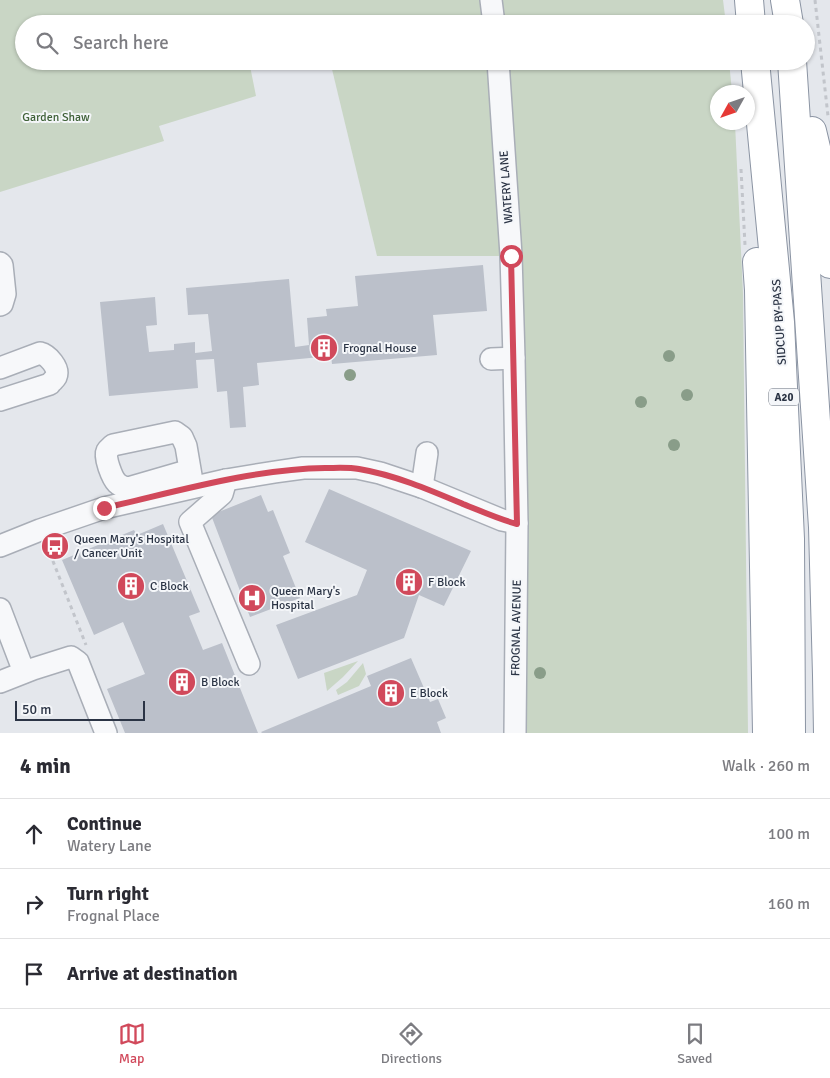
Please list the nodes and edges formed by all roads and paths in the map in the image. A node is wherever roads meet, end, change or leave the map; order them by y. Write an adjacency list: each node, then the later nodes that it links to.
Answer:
1 (491, 0): 4 (street)
2 (785, 0): 5 (highway)
3 (815, 0): 11 (path)
4 (493, 15)
5 (788, 15)
6 (499, 70): 15 (street, WATERY LANE)
7 (749, 70): 32 (highway, A20)
8 (756, 70): 33 (highway, SIDCUP BY-PASS / A20)
9 (793, 70): 34 (highway, A20)
10 (799, 70): 13 (highway)
11 (829, 119)
12 (0, 263): 14 (street)
13 (830, 264)
14 (0, 305)
15 (514, 358): 16 (street); 22 (street, WATERY LANE)
16 (491, 359)
17 (0, 368): 18 (street)
18 (0, 400)
19 (427, 454): 21 (street)
20 (226, 480): 21 (street); 24 (street); 27 (street)
21 (422, 487): 22 (street)
22 (517, 524): 31 (street, FROGNAL AVENUE)
23 (44, 540): 25 (path)
24 (0, 546)
25 (55, 567)
26 (0, 610): 28 (street)
27 (249, 664)
28 (24, 672): 29 (street); 30 (street)
29 (0, 682)
30 (106, 733)
31 (515, 733)
32 (766, 733)
33 (791, 733)
34 (828, 733)

